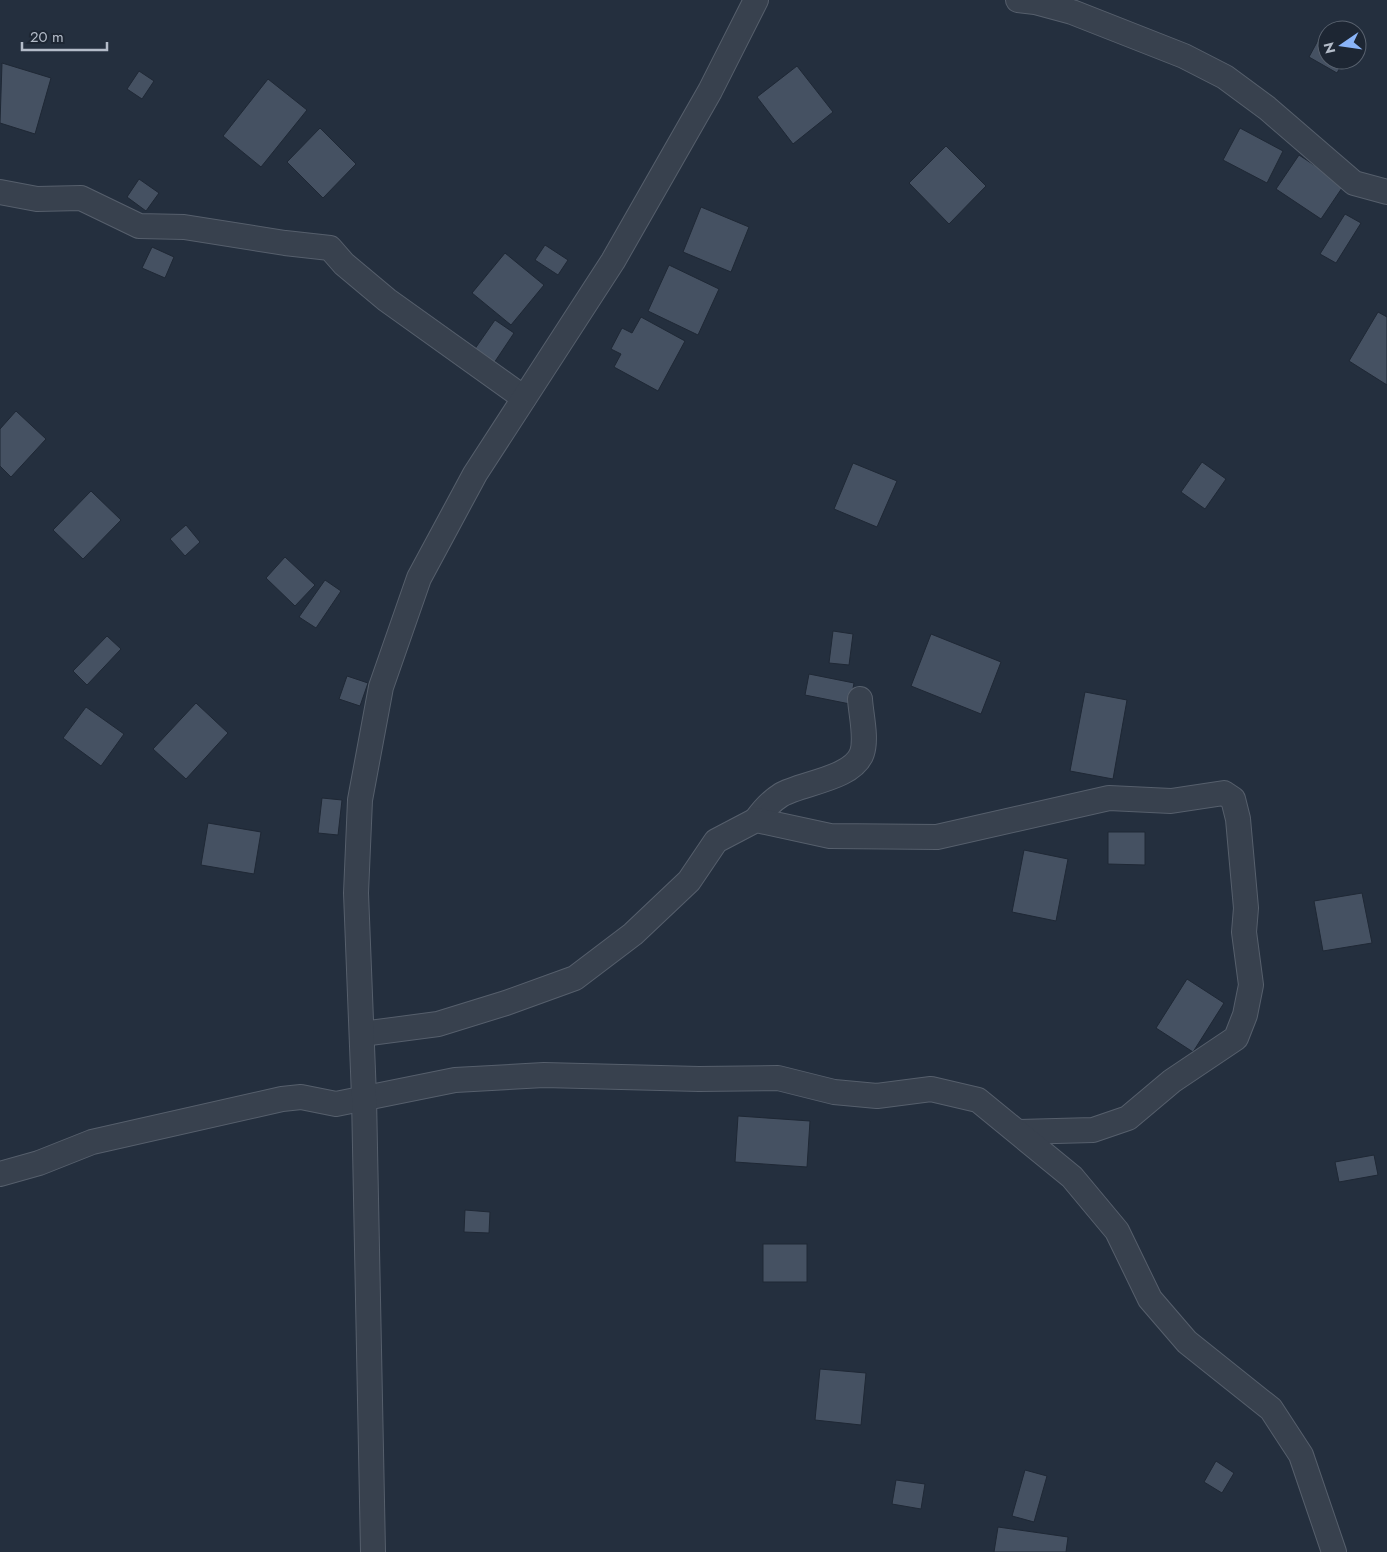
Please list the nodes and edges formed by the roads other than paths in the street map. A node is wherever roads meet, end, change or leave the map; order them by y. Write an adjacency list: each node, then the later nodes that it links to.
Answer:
1 (756, 0): 5 (street)
2 (1018, 0): 4 (street)
3 (0, 192): 5 (street)
4 (1387, 192)
5 (524, 398): 8 (street)
6 (860, 699): 7 (street)
7 (756, 820): 8 (street); 10 (street)
8 (362, 1034): 9 (street)
9 (364, 1097): 10 (street); 11 (street); 12 (street)
10 (1019, 1132): 13 (street)
11 (0, 1174)
12 (373, 1552)
13 (1334, 1552)

